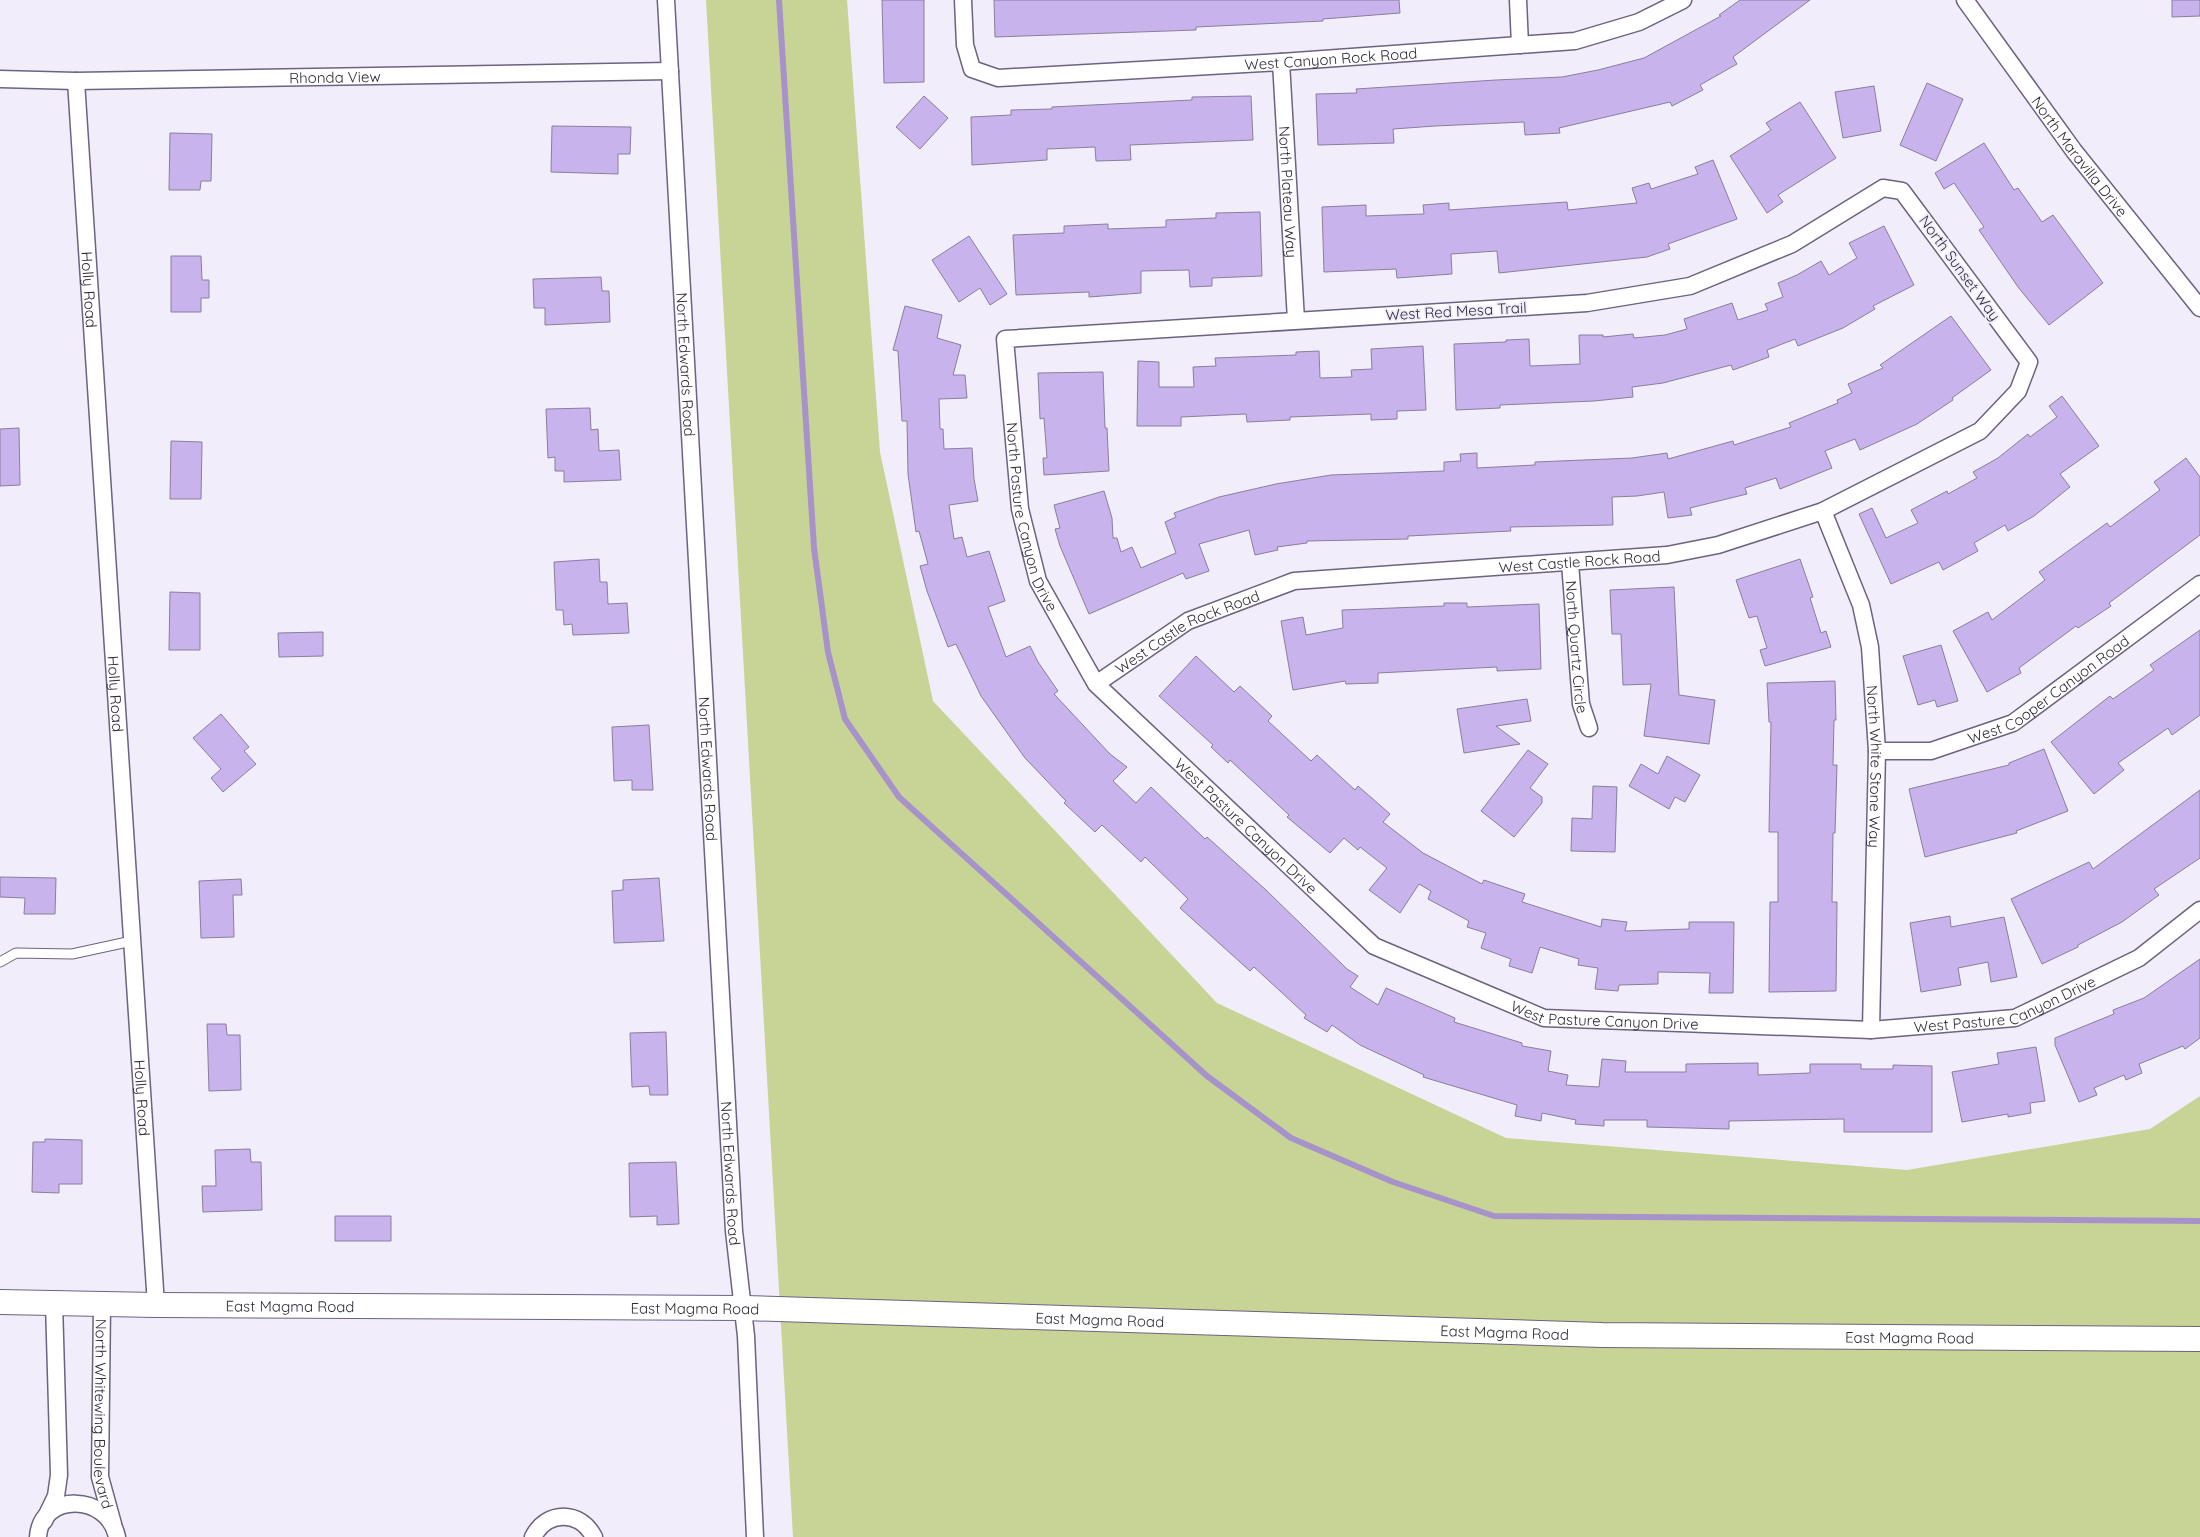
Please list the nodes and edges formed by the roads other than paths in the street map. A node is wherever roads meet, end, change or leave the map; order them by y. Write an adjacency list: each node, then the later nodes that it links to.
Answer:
1 (666, 0): 8 (street, North Edwards Road)
2 (963, 0): 7 (street, West Canyon Rock Road)
3 (1518, 0): 6 (street)
4 (1683, 0): 6 (street, West Canyon Rock Road)
5 (1965, 0): 12 (street, North Maravilla Drive)
6 (1520, 45): 7 (street, West Canyon Rock Road)
7 (1280, 62): 13 (street, North Plateau Way)
8 (670, 71): 10 (street, Rhonda View); 30 (street, North Edwards Road)
9 (0, 78): 10 (street, Rhonda View)
10 (76, 81): 23 (street, Holly Road)
11 (1883, 188): 13 (street, West Red Mesa Trail); 15 (street, North Sunset Way)
12 (2200, 308)
13 (1296, 320): 14 (street, West Red Mesa Trail)
14 (1005, 339): 19 (street, North Pasture Canyon Drive)
15 (2028, 362): 16 (street, West Castle Rock Road)
16 (1823, 511): 17 (street, West Castle Rock Road); 21 (street, North White Stone Way)
17 (1570, 563): 19 (street, West Castle Rock Road); 20 (street, North Quartz Circle)
18 (2200, 584): 21 (street, West Cooper Canyon Road)
19 (1096, 684): 25 (street, West Pasture Canyon Drive)
20 (1589, 728)
21 (1877, 751): 25 (street, North White Stone Way)
22 (2200, 910): 25 (street, West Pasture Canyon Drive)
23 (132, 942): 24 (lane); 29 (street, Holly Road)
24 (0, 962)
25 (1871, 1030)
26 (0, 1302): 27 (street, East Magma Road)
27 (54, 1303): 28 (street, East Magma Road); 32 (street)
28 (102, 1304): 29 (street, East Magma Road); 33 (street, North Whitewing Boulevard)
29 (156, 1305): 30 (street, East Magma Road)
30 (744, 1308): 31 (street, East Magma Road); 37 (street, North Edwards Road)
31 (2200, 1340)
32 (44, 1521): 33 (street); 34 (street)
33 (115, 1530)
34 (38, 1537)
35 (533, 1537): 36 (street)
36 (594, 1537)
37 (755, 1537)

